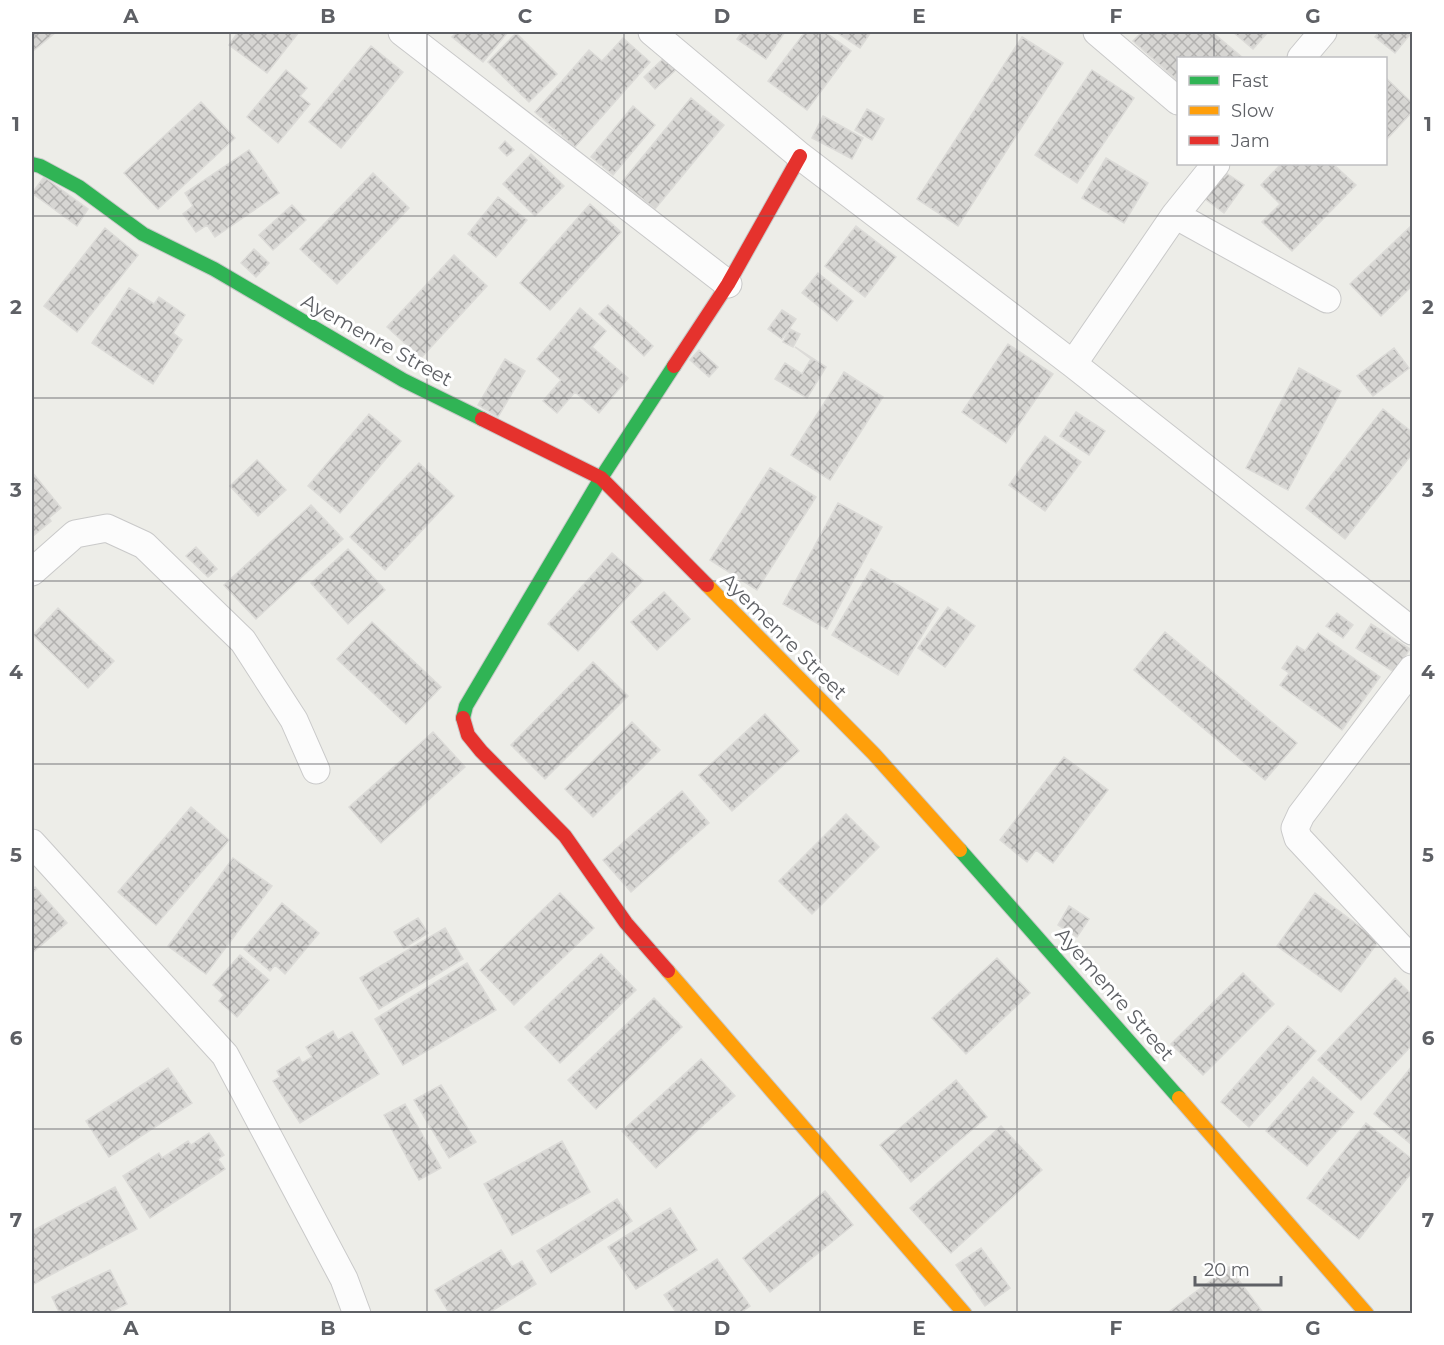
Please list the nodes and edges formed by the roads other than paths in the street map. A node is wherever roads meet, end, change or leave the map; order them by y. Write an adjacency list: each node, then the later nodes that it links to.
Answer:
1 (402, 32): 11 (street)
2 (652, 32): 7 (street)
3 (1097, 32): 6 (street)
4 (1323, 32): 5 (street)
5 (1302, 57)
6 (1177, 99)
7 (800, 156): 11 (street); 13 (street)
8 (32, 164): 14 (street, Ayemenre Street)
9 (1215, 165): 10 (street)
10 (1175, 214): 12 (street); 13 (street)
11 (728, 284): 14 (street)
12 (1327, 300)
13 (1072, 364): 16 (street)
14 (601, 478): 22 (street); 23 (street, Ayemenre Street)
15 (32, 572): 18 (street)
16 (1413, 632)
17 (1413, 669): 20 (street)
18 (315, 770)
19 (32, 843): 21 (street)
20 (1413, 960)
21 (357, 1314)
22 (965, 1314)
23 (1367, 1314)

